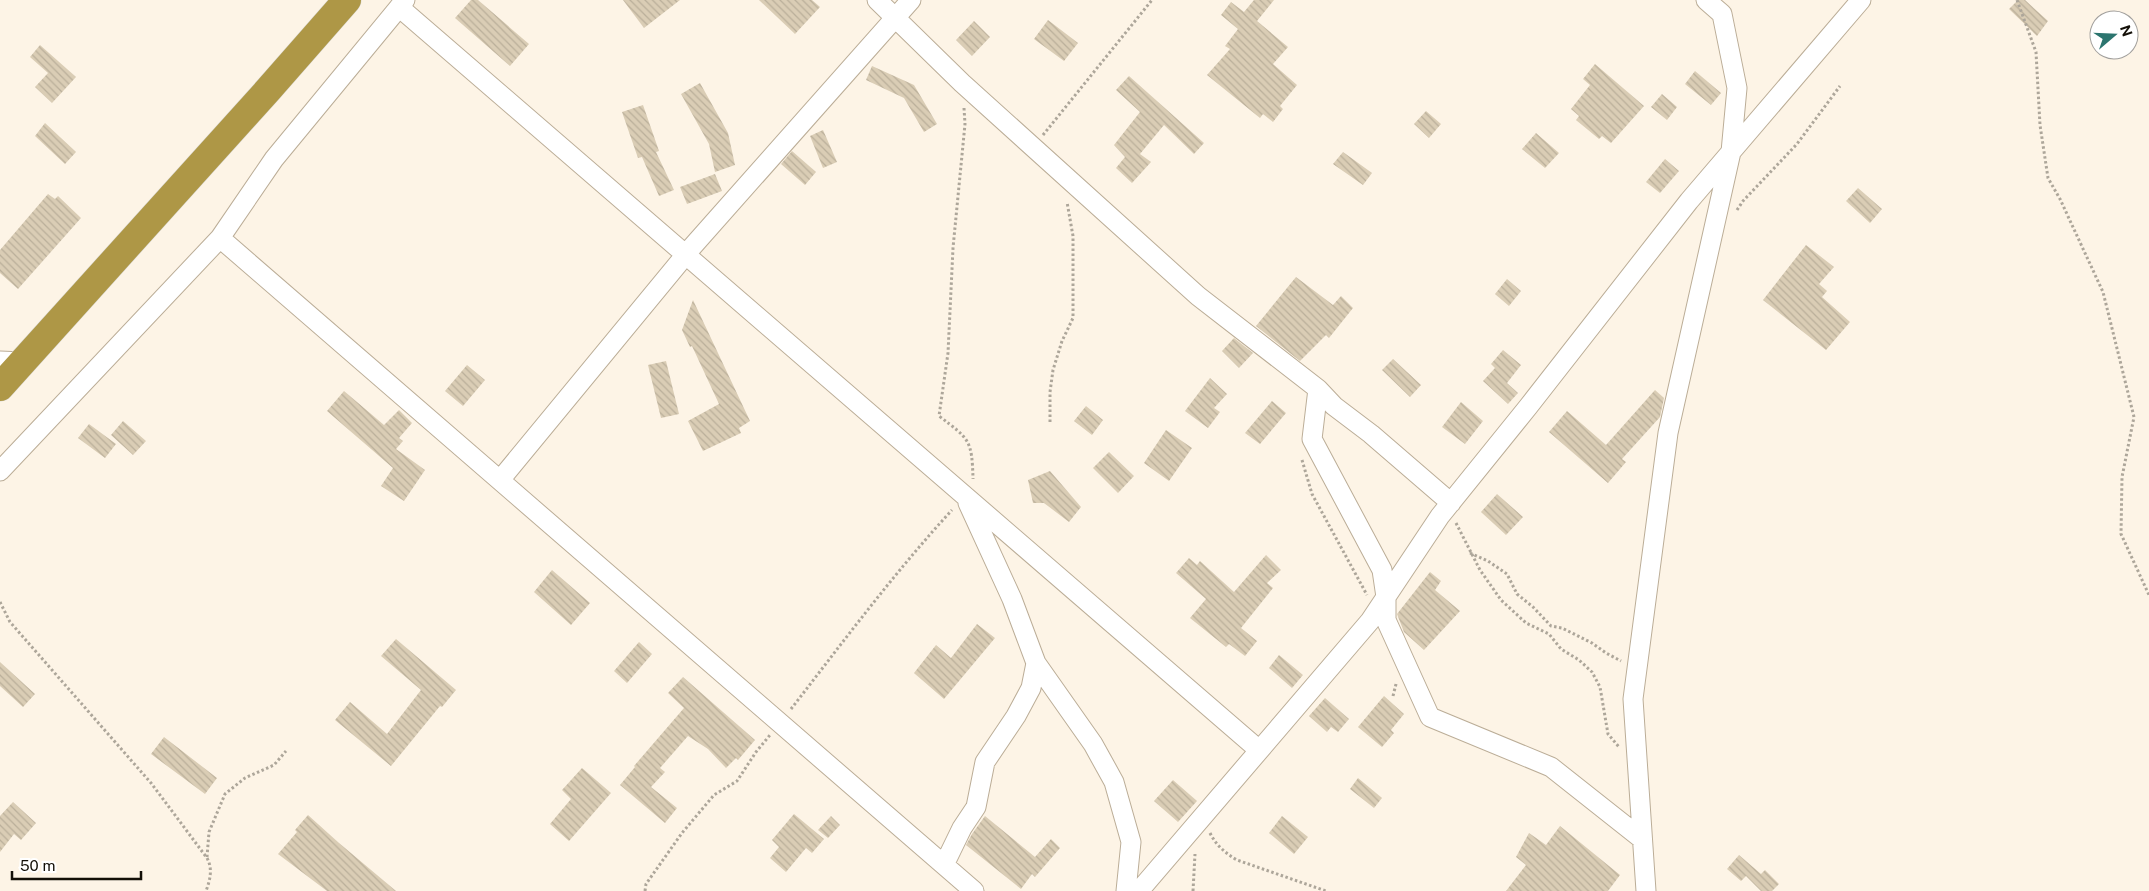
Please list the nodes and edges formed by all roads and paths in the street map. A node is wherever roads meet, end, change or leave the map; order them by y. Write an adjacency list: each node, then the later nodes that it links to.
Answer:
1 (347, 0): 18 (highway)
2 (877, 0): 9 (street)
3 (911, 0): 9 (street)
4 (1152, 0): 12 (path)
5 (1706, 0): 13 (street)
6 (1861, 0): 13 (street)
7 (2017, 0): 28 (path)
8 (402, 4): 16 (street); 17 (street)
9 (896, 18): 10 (street); 17 (street)
10 (962, 83): 12 (street); 25 (path)
11 (1840, 86): 15 (path)
12 (1033, 147): 14 (street)
13 (1731, 152): 26 (street); 33 (street)
14 (1072, 182): 20 (street); 21 (path)
15 (1733, 216)
16 (220, 238): 23 (street); 24 (street)
17 (686, 254): 24 (street); 25 (street)
18 (11, 361): 19 (highway)
19 (0, 387)
20 (1318, 390): 26 (street); 29 (street)
21 (1050, 422)
22 (1302, 456): 31 (path)
23 (0, 471)
24 (500, 480): 36 (street)
25 (964, 496): 32 (street); 36 (path); 37 (street)
26 (1451, 503): 27 (path); 29 (street)
27 (1470, 553): 33 (path); 38 (path)
28 (2149, 595)
29 (1386, 598): 31 (street); 41 (street)
30 (0, 602): 43 (path)
31 (1373, 616): 37 (street)
32 (1036, 663): 44 (street); 48 (street)
33 (1637, 670): 41 (street)
34 (1393, 678): 35 (path)
35 (1393, 696)
36 (780, 723): 44 (street); 46 (path)
37 (1259, 750): 40 (street)
38 (1623, 750)
39 (286, 751): 43 (path)
40 (1203, 816): 49 (street); 51 (path)
41 (1642, 839): 52 (street)
42 (1196, 848): 50 (path)
43 (206, 858): 45 (path)
44 (944, 865): 47 (street)
45 (206, 891)
46 (645, 891)
47 (974, 891)
48 (1126, 891)
49 (1139, 891)
50 (1193, 891)
51 (1326, 891)
52 (1646, 891)

